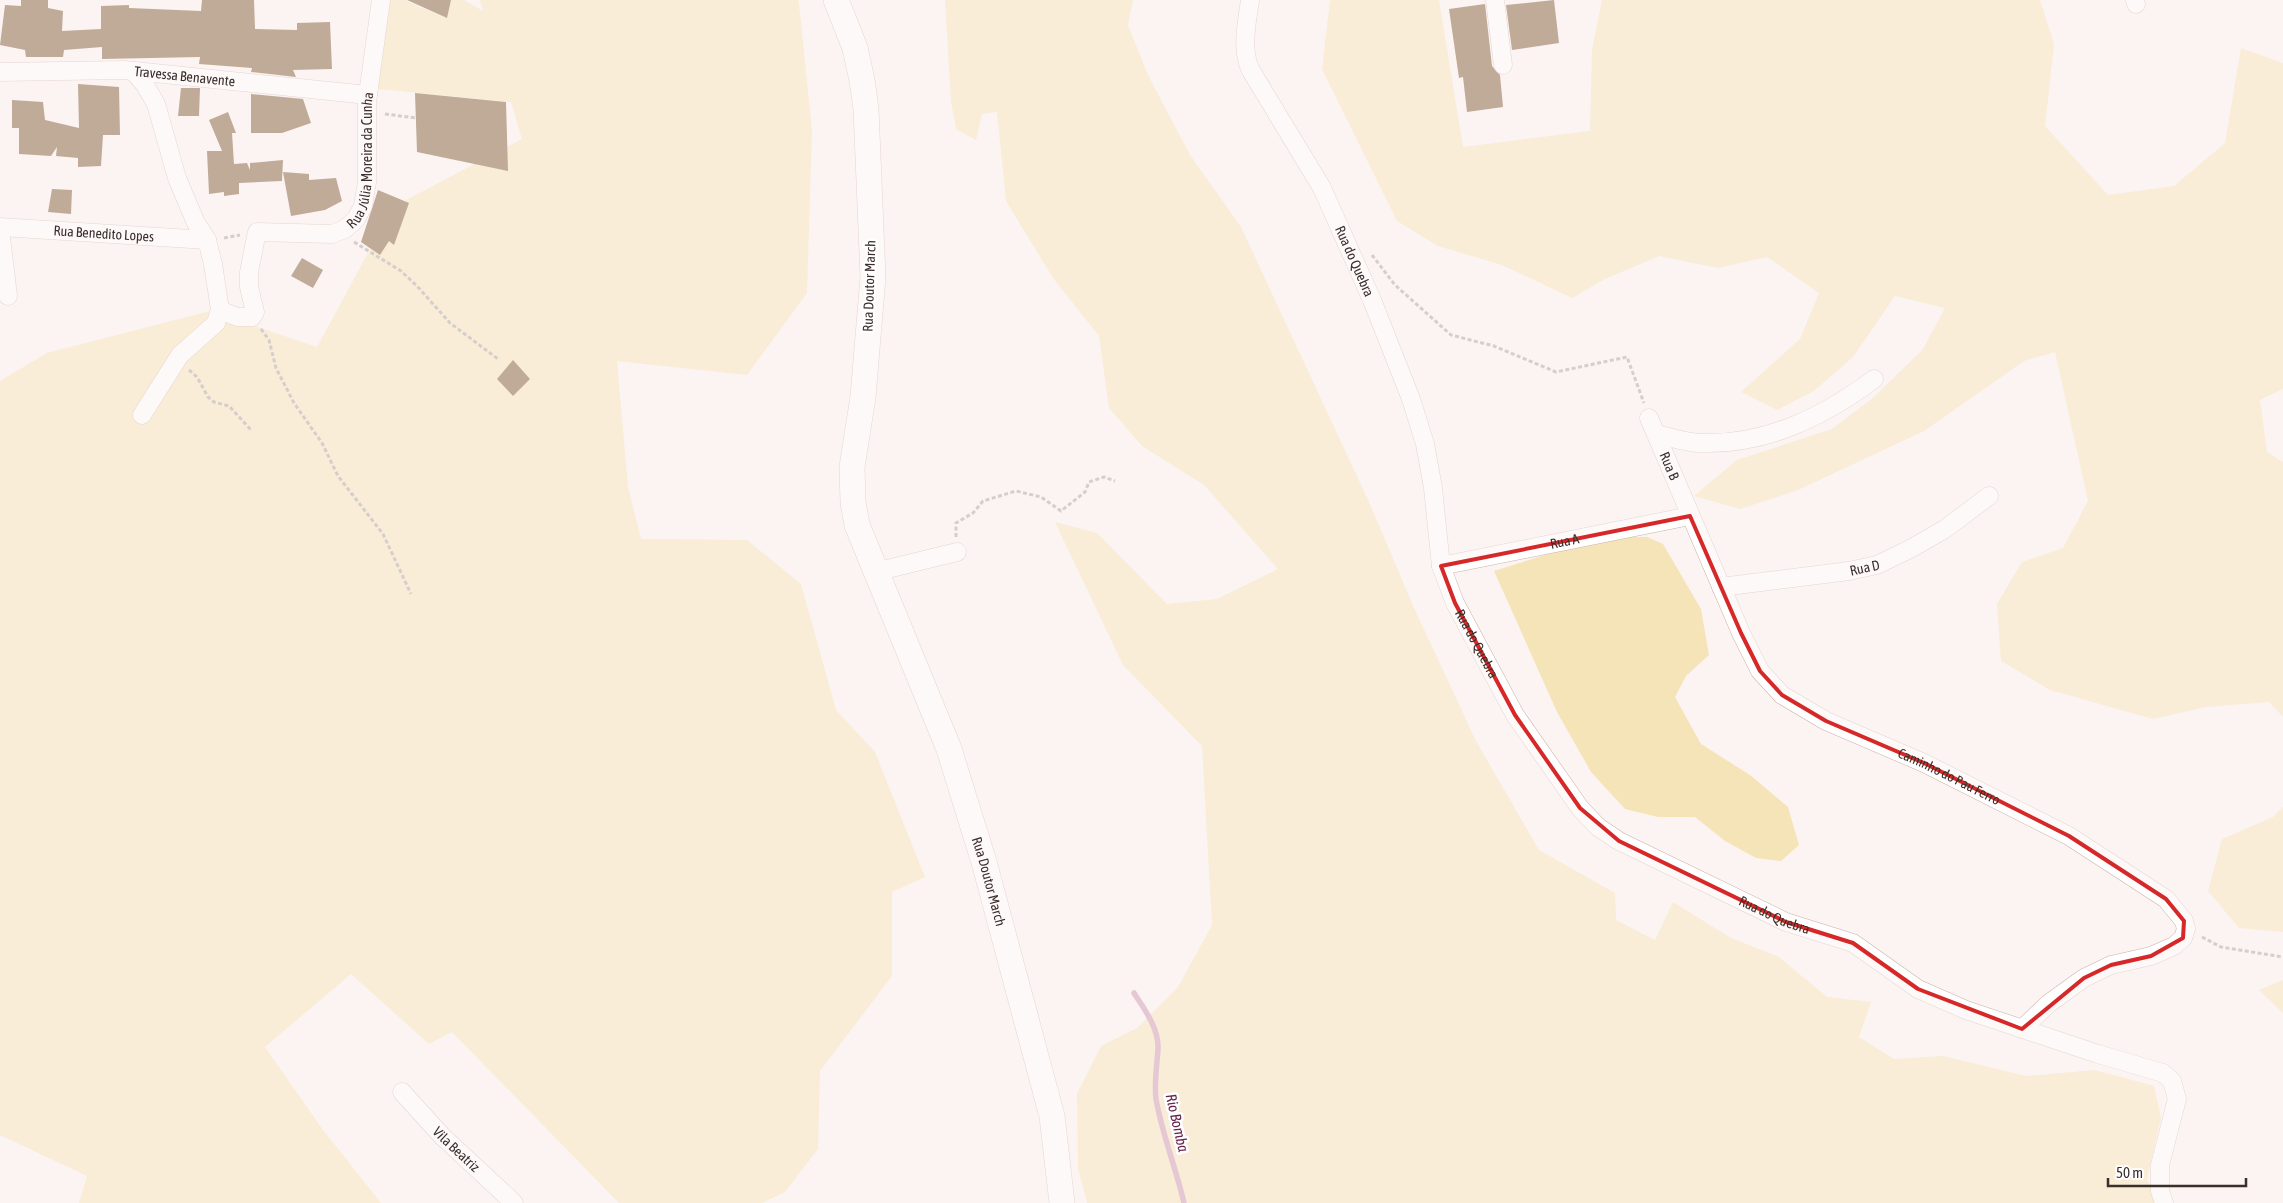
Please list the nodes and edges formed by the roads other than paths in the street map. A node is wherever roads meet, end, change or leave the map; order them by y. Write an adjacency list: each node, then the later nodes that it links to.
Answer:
1 (381, 0): 8 (street, Rua Júlia Moreira da Cunha)
2 (836, 0): 19 (main road, Rua Doutor March)
3 (1250, 0): 18 (street, Rua do Quebra)
4 (1495, 0): 5 (street)
5 (1503, 64)
6 (134, 71): 7 (street, Travessa Benavente); 8 (street, Travessa Benavente); 10 (street)
7 (0, 72)
8 (367, 103): 12 (street, Rua Júlia Moreira da Cunha)
9 (0, 228): 10 (street, Rua Benedito Lopes); 11 (street)
10 (207, 240): 12 (street)
11 (8, 296)
12 (220, 310): 14 (street)
13 (1874, 379): 16 (street, Rua B)
14 (142, 415)
15 (1989, 496): 20 (street, Rua D)
16 (1690, 516): 18 (street, Rua A); 20 (street, Caminho do Pau Ferro)
17 (957, 552): 19 (street)
18 (1441, 566): 21 (street, Rua do Quebra)
19 (875, 572): 24 (main road, Rua Doutor March)
20 (1721, 587): 21 (street, Caminho do Pau Ferro)
21 (2022, 1029): 25 (street, Rua do Quebra)
22 (402, 1092): 23 (street, Vila Beatriz)
23 (514, 1203)
24 (1062, 1203)
25 (2164, 1203)

